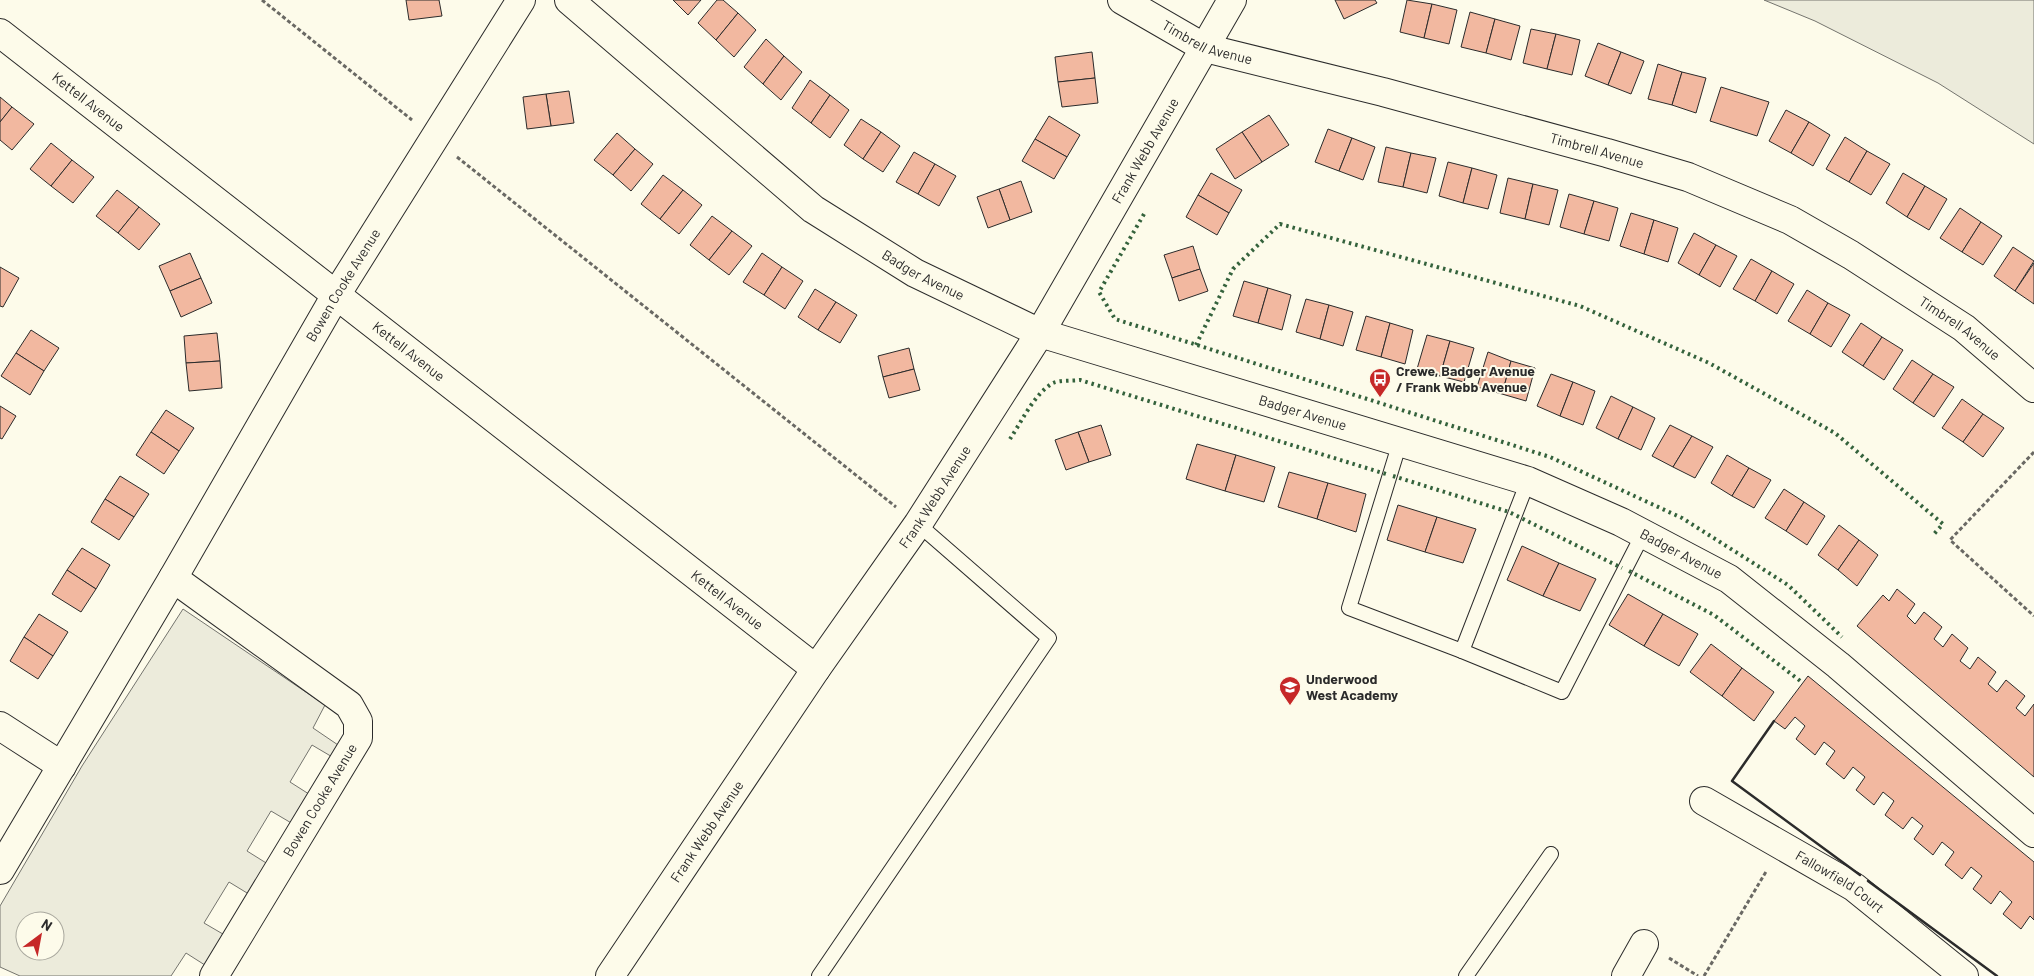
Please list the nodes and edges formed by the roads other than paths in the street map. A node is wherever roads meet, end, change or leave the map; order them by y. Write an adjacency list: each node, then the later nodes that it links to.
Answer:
1 (521, 0): 7 (street, Bowen Cooke Avenue)
2 (569, 0): 8 (street, Badger Avenue)
3 (1122, 0): 6 (street, Timbrell Avenue)
4 (1232, 0): 6 (street, Frank Webb Avenue)
5 (0, 32): 7 (street, Kettell Avenue)
6 (1205, 48): 8 (street, Frank Webb Avenue); 9 (street, Timbrell Avenue)
7 (336, 295): 14 (street, Bowen Cooke Avenue); 16 (street, Kettell Avenue)
8 (1040, 333): 10 (street, Badger Avenue); 12 (street, Frank Webb Avenue)
9 (2034, 388)
10 (1400, 442): 11 (street, Badger Avenue); 15 (lane)
11 (1528, 481): 13 (street, Badger Avenue); 15 (lane)
12 (918, 524): 16 (street, Frank Webb Avenue); 26 (lane)
13 (1643, 534): 15 (lane); 20 (street, Badger Avenue)
14 (173, 578): 18 (street, Bowen Cooke Avenue); 24 (street, Bowen Cooke Avenue)
15 (1462, 651)
16 (816, 670): 25 (street, Frank Webb Avenue)
17 (0, 726): 18 (street)
18 (62, 766): 22 (street, Bowen Cooke Avenue)
19 (1704, 801): 29 (street, Fallowfield Court)
20 (2034, 833)
21 (1551, 854): 27 (lane)
22 (0, 870)
23 (1644, 944): 28 (street)
24 (214, 976)
25 (610, 976)
26 (819, 976)
27 (1466, 976)
28 (1626, 976)
29 (1964, 976)

